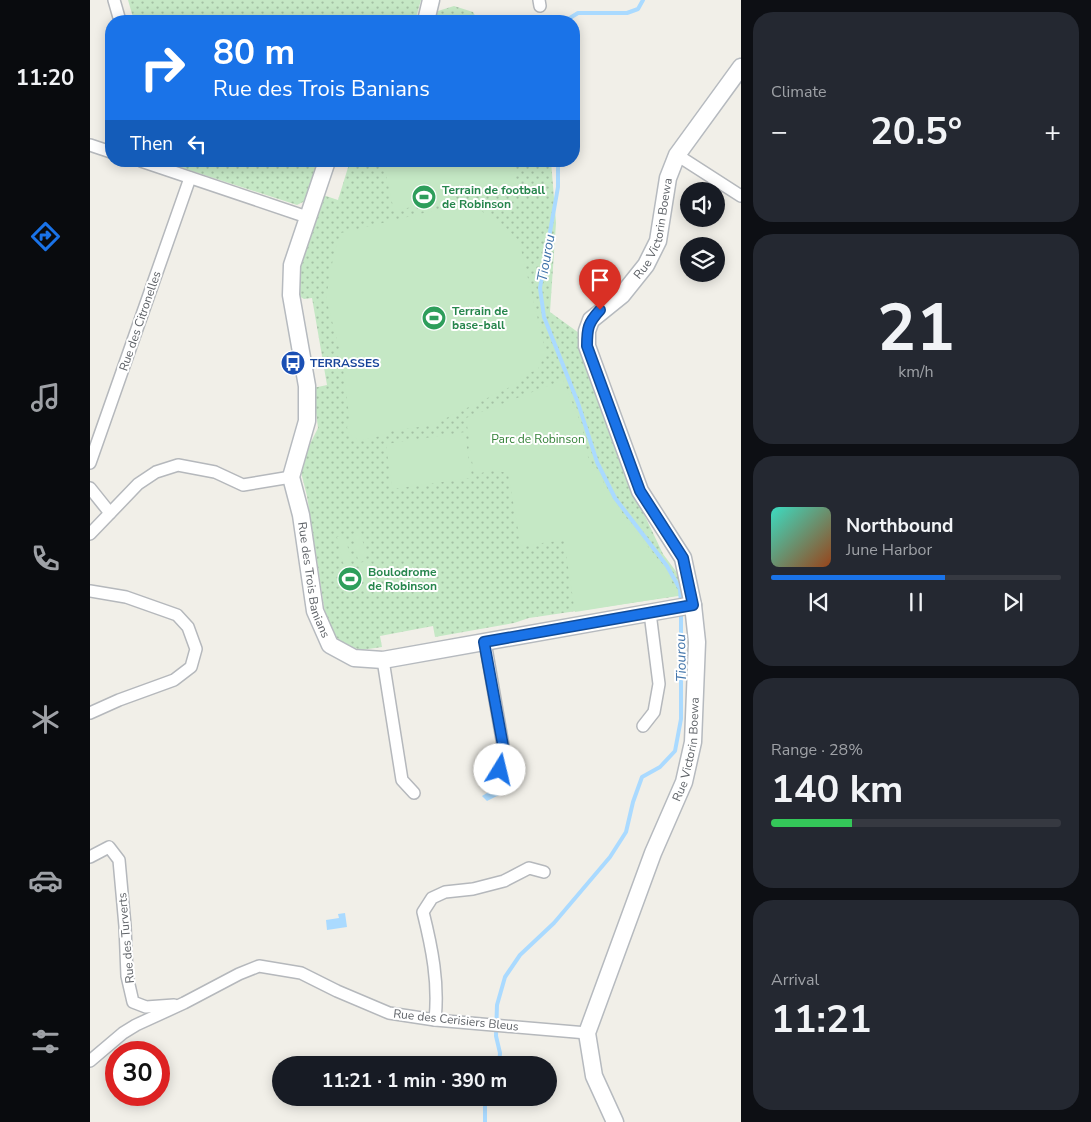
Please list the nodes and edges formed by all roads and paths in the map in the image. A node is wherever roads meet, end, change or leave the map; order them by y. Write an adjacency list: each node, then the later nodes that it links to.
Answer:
1 (114, 0): 3 (street)
2 (431, 0): 4 (street)
3 (118, 15)
4 (427, 15)
5 (741, 67): 8 (street, Rue Victorin Boewa)
6 (90, 145): 7 (street)
7 (105, 150)
8 (677, 155): 12 (street); 20 (street, Rue Victorin Boewa)
9 (158, 167): 11 (street)
10 (325, 167): 13 (street)
11 (190, 178): 13 (street); 14 (street, Rue des Citronelles)
12 (741, 196)
13 (307, 216): 15 (street)
14 (90, 463)
15 (291, 477): 17 (street); 23 (street, Rue des Trois Banians)
16 (90, 488): 17 (street)
17 (110, 513): 18 (street)
18 (90, 534)
19 (90, 591): 24 (street)
20 (684, 606): 21 (street, Rue des Trois Banians); 32 (street, Rue Victorin Boewa)
21 (650, 613): 22 (street, Rue des Trois Banians); 25 (street)
22 (484, 642): 23 (street, Rue des Trois Banians); 26 (street)
23 (383, 660): 27 (street)
24 (90, 713)
25 (643, 726)
26 (500, 770)
27 (414, 793)
28 (90, 857): 30 (street, Rue des Turverts)
29 (544, 872): 31 (street)
30 (184, 1003): 31 (street, Rue des Cerisiers Bleus); 33 (street, Rue des Cerisiers Bleus)
31 (435, 1020): 32 (street, Rue des Cerisiers Bleus)
32 (587, 1033): 34 (street, Rue Victorin Boewa)
33 (90, 1061)
34 (615, 1122)

